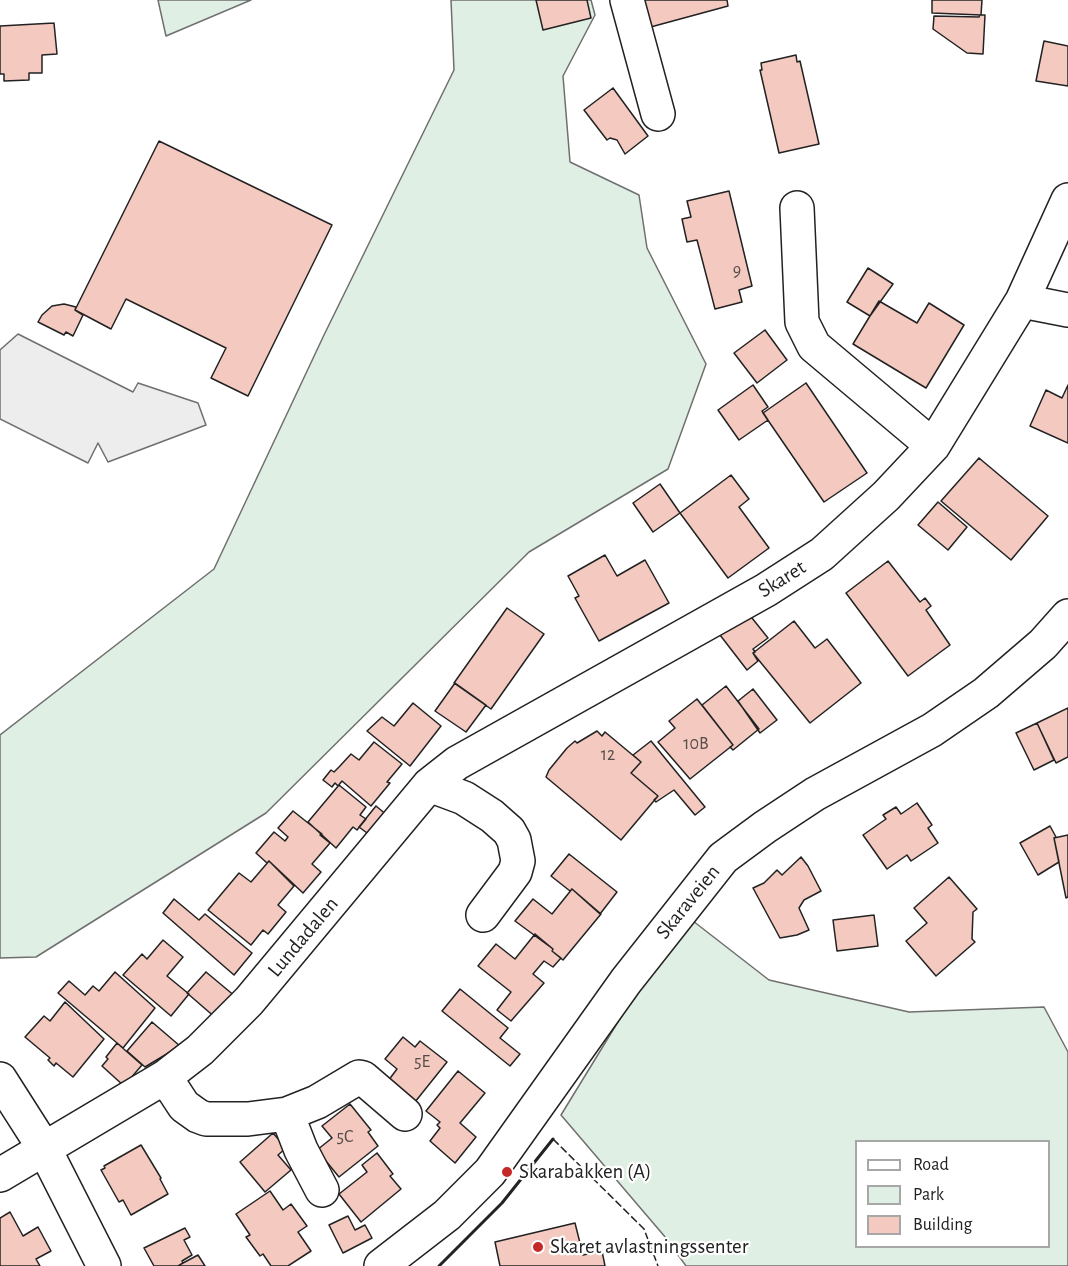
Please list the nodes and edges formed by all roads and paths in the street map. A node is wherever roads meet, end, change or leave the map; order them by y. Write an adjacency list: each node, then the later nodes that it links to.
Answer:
1 (627, 0): 2 (street)
2 (658, 114)
3 (1068, 200): 5 (street, Skaret)
4 (797, 208): 7 (street)
5 (1022, 301): 6 (street); 7 (street, Skaret)
6 (1068, 310)
7 (933, 446): 9 (street, Skaret)
8 (1068, 616): 20 (street, Skaraveien)
9 (457, 763): 10 (street, Lundadalen)
10 (429, 785): 11 (street); 12 (street, Lundadalen)
11 (483, 915)
12 (165, 1077): 14 (street); 16 (street, Lundadalen)
13 (0, 1079): 16 (street)
14 (287, 1114): 15 (street); 18 (street)
15 (405, 1114)
16 (44, 1148): 17 (street, Lundadalen); 19 (street)
17 (0, 1175)
18 (322, 1190)
19 (104, 1266)
20 (381, 1266)

